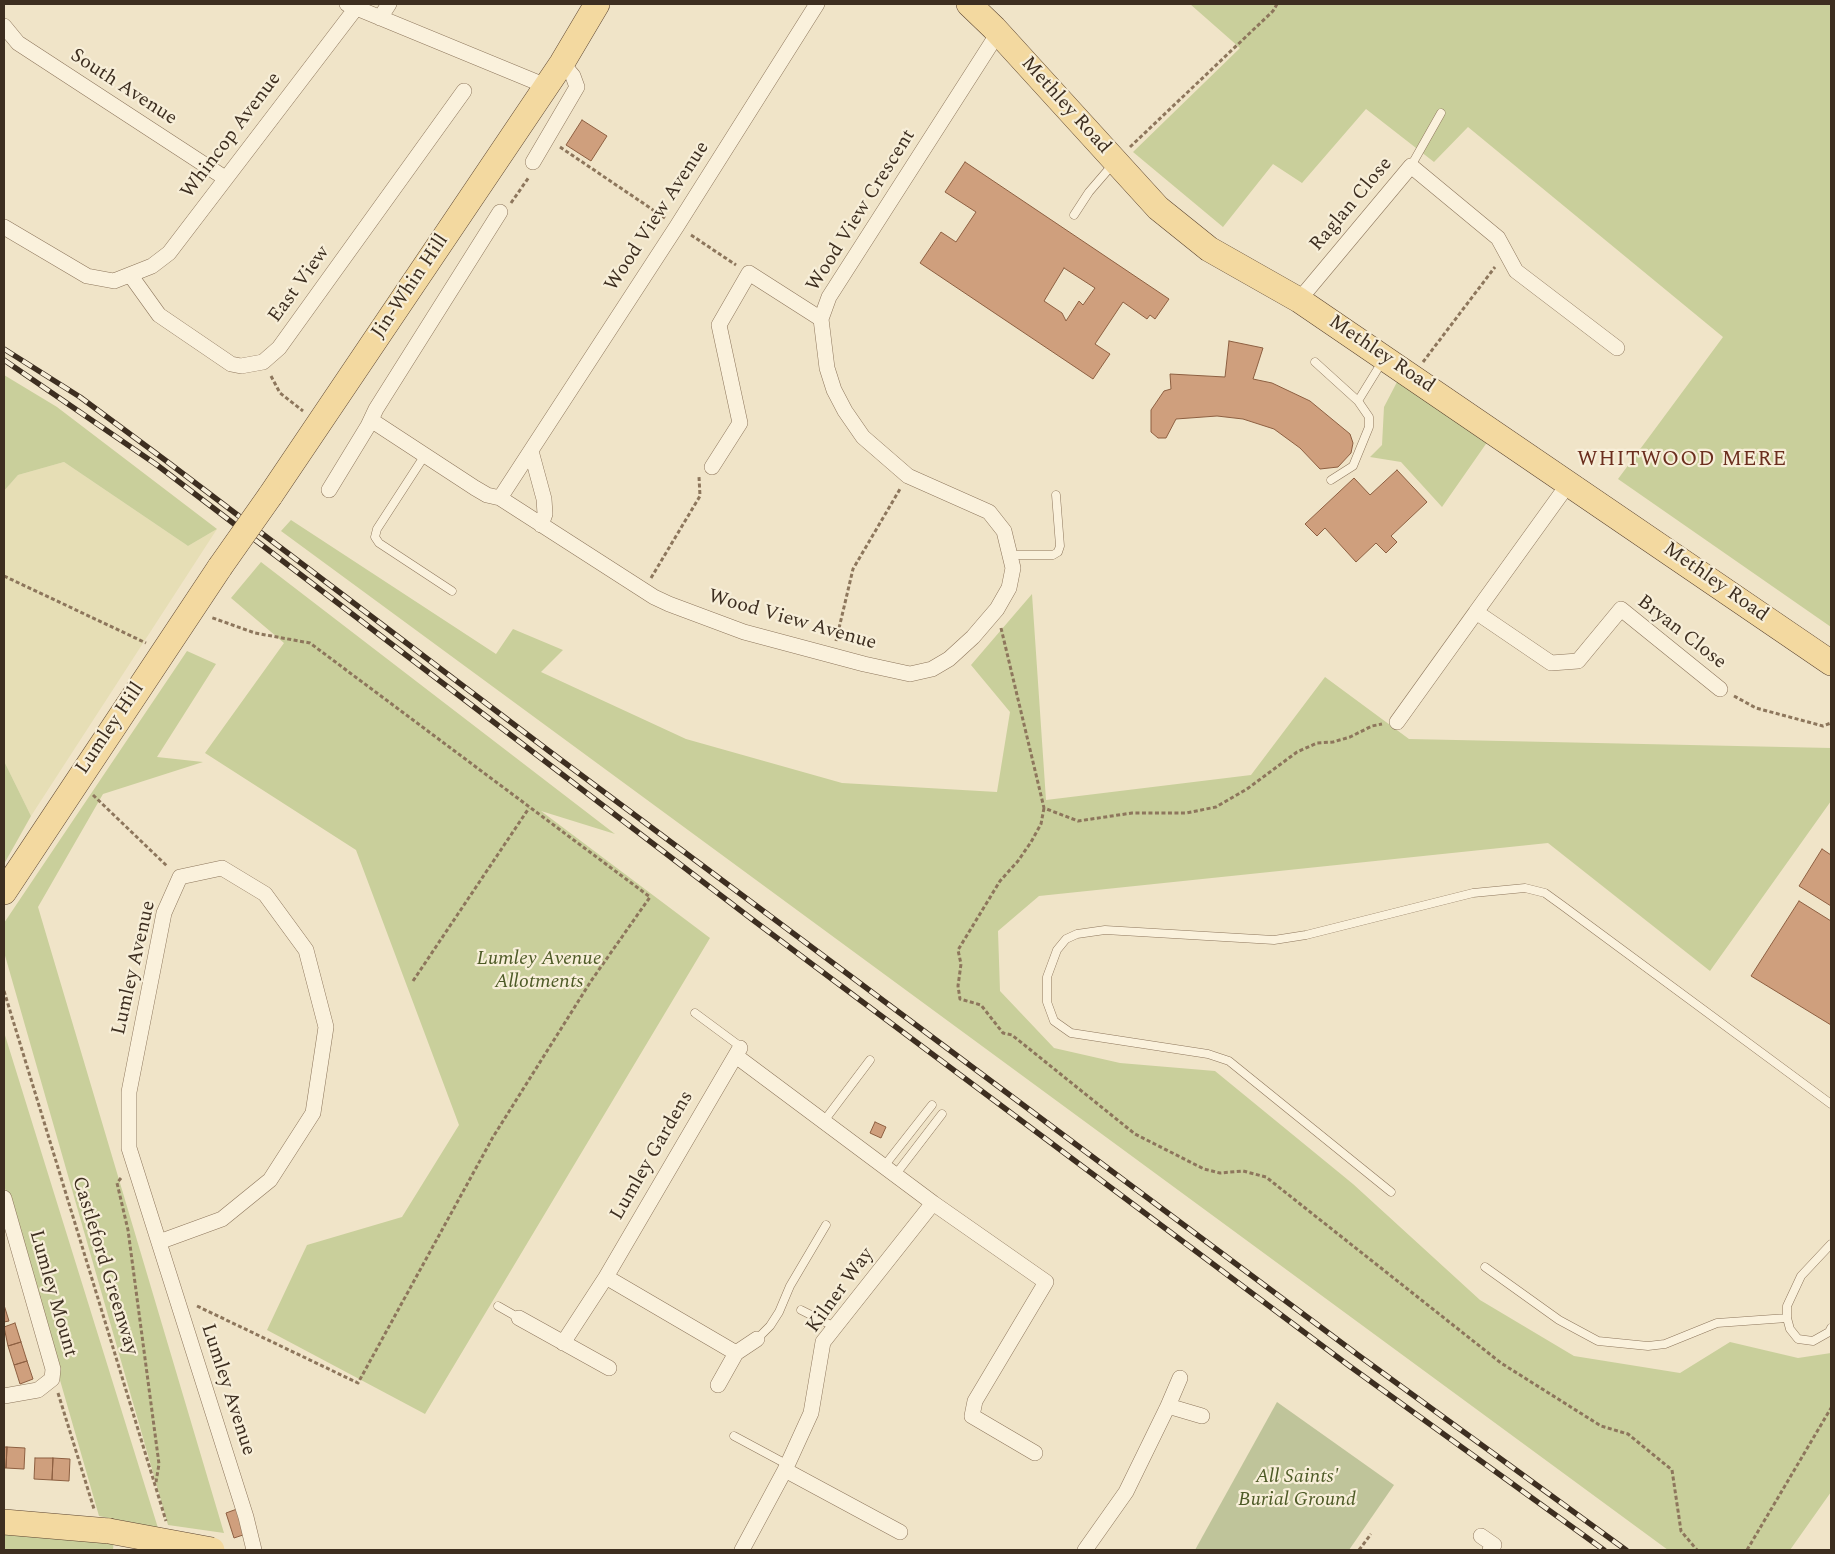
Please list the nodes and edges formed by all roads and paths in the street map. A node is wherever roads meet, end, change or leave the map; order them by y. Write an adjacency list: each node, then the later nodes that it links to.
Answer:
1 (389, 4): 7 (street)
2 (597, 4): 10 (main road, Jin-Whin Hill)
3 (817, 4): 21 (street, Wood View Avenue)
4 (969, 4): 9 (main road, Methley Road)
5 (1277, 4): 15 (path)
6 (351, 6): 7 (street); 18 (street, Whincop Avenue)
7 (380, 18): 11 (street)
8 (4, 26): 18 (street, South Avenue)
9 (998, 33): 15 (main road, Methley Road); 27 (street, Wood View Crescent)
10 (562, 63): 11 (main road, Jin-Whin Hill); 14 (street)
11 (546, 86): 35 (main road, Jin-Whin Hill)
12 (464, 91): 30 (street, East View)
13 (1442, 113): 17 (lane)
14 (547, 139): 16 (street); 21 (path)
15 (1115, 161): 20 (lane); 26 (main road, Methley Road)
16 (533, 162): 19 (path)
17 (1410, 166): 23 (street, Raglan Close); 26 (street, Raglan Close)
18 (225, 178): 25 (street, Whincop Avenue)
19 (500, 212): 34 (street)
20 (1074, 215)
21 (677, 226): 24 (path); 36 (street, Wood View Avenue)
22 (4, 227): 25 (street, Whincop Avenue)
23 (1506, 252): 28 (street, Raglan Close); 32 (path)
24 (749, 273): 27 (street); 38 (street)
25 (131, 276): 30 (street)
26 (1299, 300): 29 (main road, Methley Road)
27 (822, 320): 39 (street, Wood View Crescent)
28 (1617, 348)
29 (1385, 358): 32 (main road, Methley Road); 33 (lane)
30 (263, 362): 35 (path)
31 (1315, 362): 33 (lane)
32 (1412, 376): 41 (main road, Methley Road)
33 (1358, 401): 40 (lane)
34 (371, 420): 37 (street, Wood View Avenue); 42 (street)
35 (318, 424): 47 (main road, Jin-Whin Hill, bridge)
36 (531, 451): 44 (street, Wood View Avenue); 45 (street)
37 (424, 455): 44 (street, Wood View Avenue); 50 (lane)
38 (712, 467): 51 (path)
39 (908, 476): 46 (street, Wood View Crescent); 56 (path)
40 (1331, 480)
41 (1569, 483): 54 (street); 57 (main road, Methley Road)
42 (329, 490)
43 (1056, 495): 46 (lane)
44 (500, 498): 45 (street, Wood View Avenue)
45 (541, 525): 51 (street, Wood View Avenue)
46 (1011, 555): 49 (street, Wood View Crescent)
47 (220, 567): 53 (main road, Lumley Hill)
48 (4, 576): 55 (path)
49 (1012, 579): 52 (street, Wood View Avenue)
50 (452, 591)
51 (644, 591): 56 (street, Wood View Avenue)
52 (997, 609): 56 (street, Wood View Avenue); 63 (path)
53 (191, 610): 55 (main road, Lumley Hill); 62 (path)
54 (1476, 612): 58 (street, Bryan Close); 59 (street)
55 (163, 652): 61 (main road, Lumley Hill)
56 (833, 656)
57 (1831, 664)
58 (1720, 689): 60 (path)
59 (1397, 722): 63 (path)
60 (1831, 723)
61 (77, 779): 64 (path); 65 (main road, Lumley Hill)
62 (529, 808): 66 (path); 85 (path)
63 (1044, 808): 119 (path)
64 (180, 877): 75 (street, Lumley Avenue); 81 (street)
65 (8, 886)
66 (414, 981)
67 (4, 990): 106 (path, Castleford Greenway)
68 (695, 1013): 69 (lane)
69 (738, 1052): 74 (street); 84 (street, Lumley Gardens)
70 (870, 1060): 74 (lane)
71 (1831, 1104): 77 (lane)
72 (932, 1105): 76 (lane)
73 (942, 1114): 76 (lane)
74 (824, 1121): 76 (street)
75 (135, 1168): 81 (street, Lumley Avenue); 106 (path)
76 (890, 1170): 79 (street)
77 (1391, 1192)
78 (4, 1198): 96 (street, Lumley Mount)
79 (933, 1203): 90 (street, Kilner Way); 104 (street)
80 (826, 1225): 92 (lane)
81 (159, 1242): 85 (street, Lumley Avenue)
82 (1831, 1244): 89 (lane)
83 (1485, 1267): 89 (lane)
84 (606, 1277): 93 (street, Lumley Gardens); 94 (street)
85 (176, 1296): 114 (street, Lumley Avenue)
86 (498, 1306): 88 (lane)
87 (801, 1310): 90 (lane)
88 (520, 1318): 93 (street)
89 (1787, 1318): 91 (lane)
90 (835, 1327): 105 (street, Kilner Way)
91 (1831, 1328)
92 (757, 1338): 94 (street)
93 (563, 1343): 95 (street)
94 (736, 1353): 98 (street)
95 (609, 1368)
96 (52, 1374): 99 (street, Lumley Mount); 109 (path)
97 (1180, 1378): 100 (street)
98 (718, 1385)
99 (4, 1396)
100 (1168, 1406): 102 (street); 116 (street)
101 (1831, 1408): 120 (path)
102 (1202, 1416)
103 (734, 1436): 105 (lane)
104 (1035, 1453)
105 (786, 1467): 110 (street); 115 (street, Kilner Way)
106 (156, 1485): 108 (path, Castleford Greenway)
107 (4, 1522): 109 (main road)
108 (166, 1522)
109 (103, 1530): 113 (main road, bridge)
110 (900, 1532)
111 (1371, 1534): 117 (path)
112 (1481, 1536): 118 (street)
113 (212, 1550)
114 (254, 1550)
115 (742, 1550)
116 (1085, 1550)
117 (1359, 1550)
118 (1490, 1550)
119 (1697, 1550)
120 (1748, 1550)

